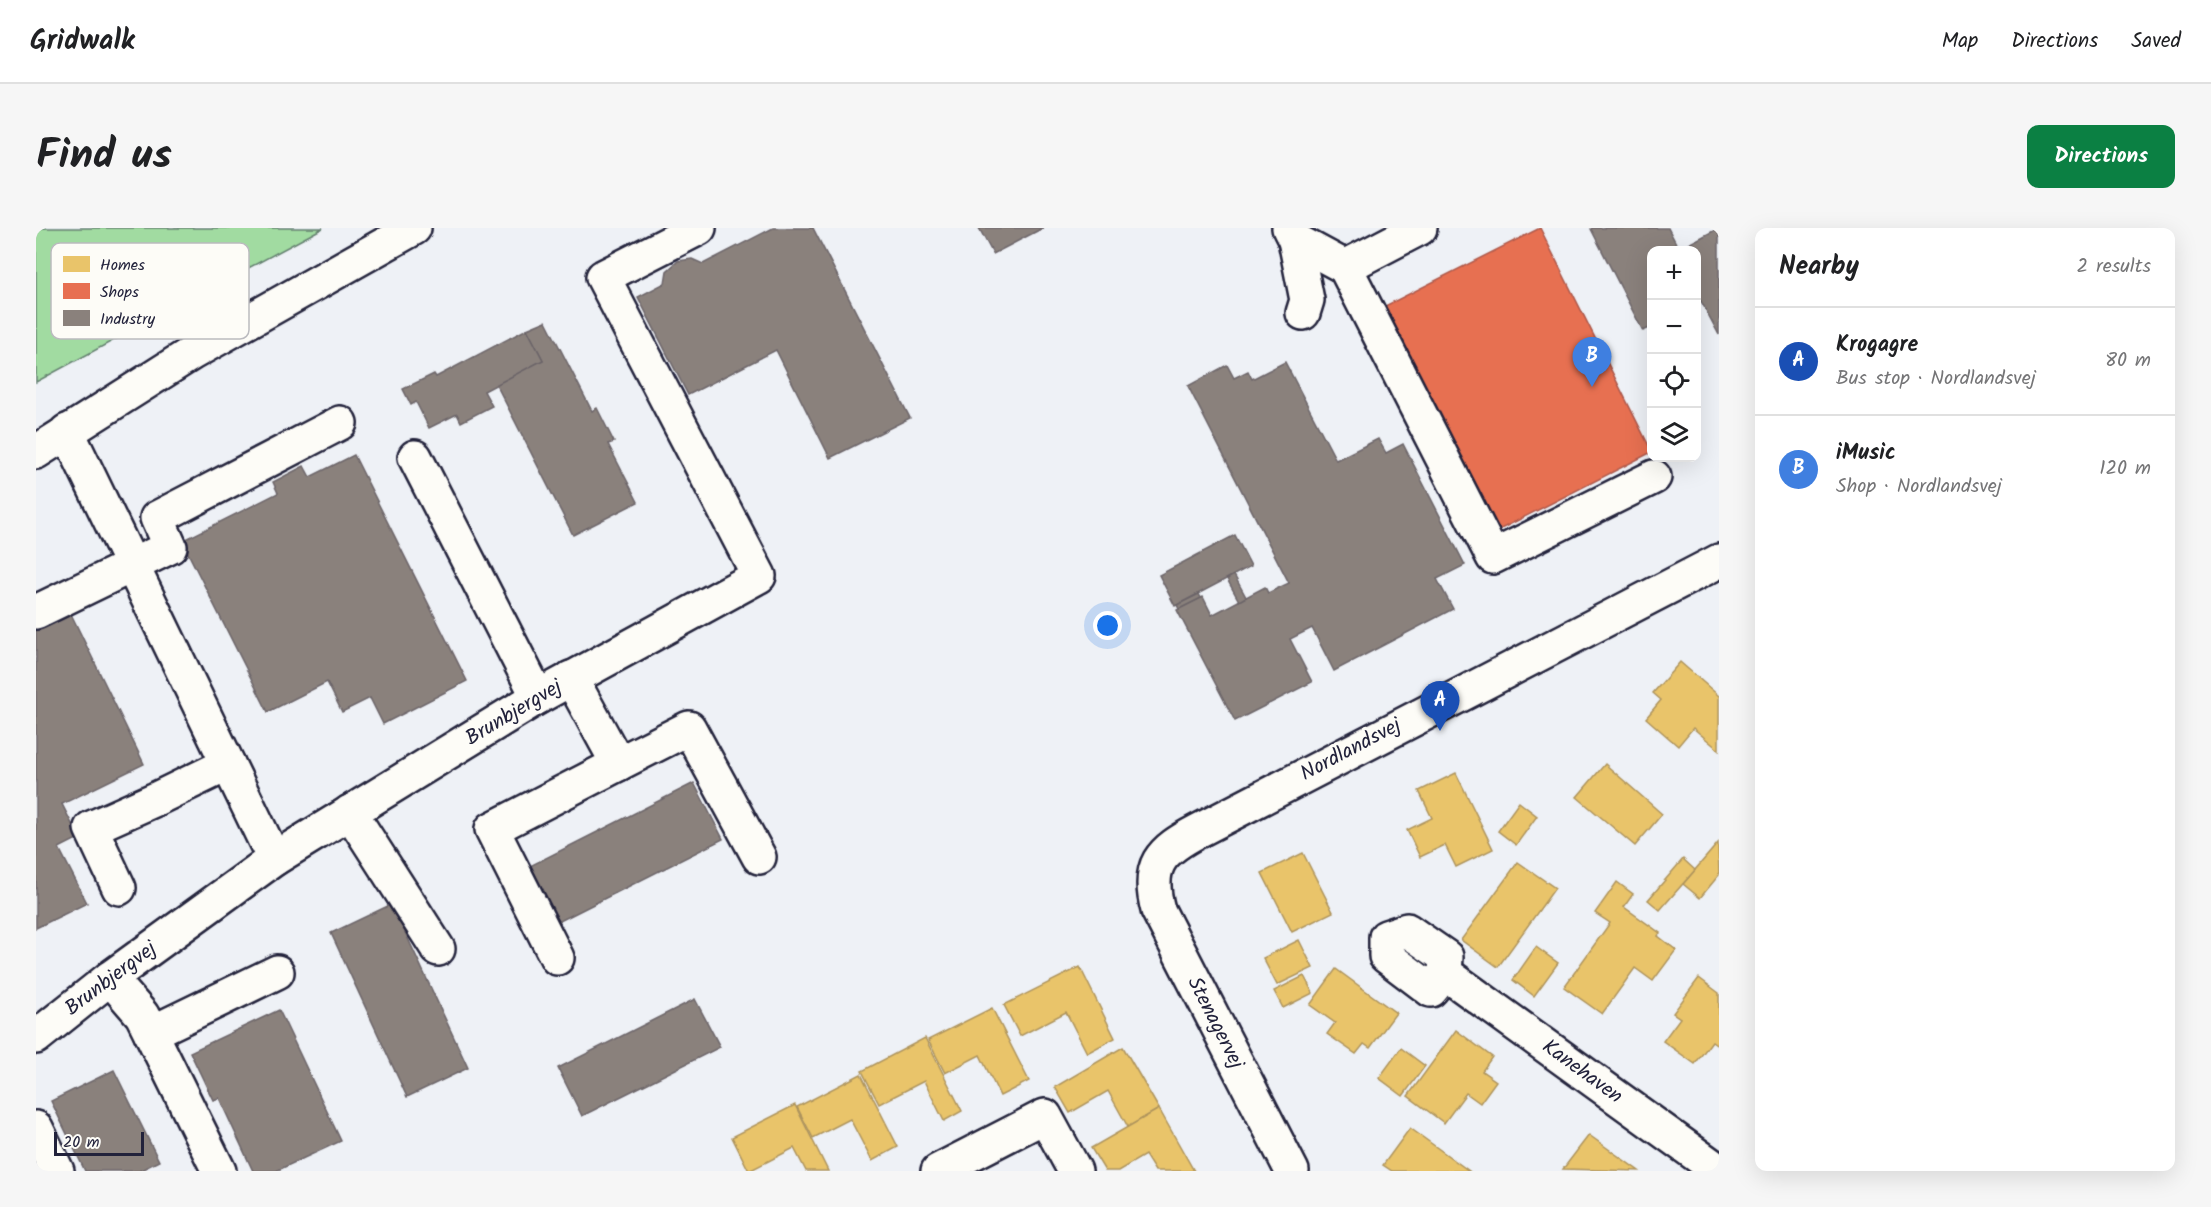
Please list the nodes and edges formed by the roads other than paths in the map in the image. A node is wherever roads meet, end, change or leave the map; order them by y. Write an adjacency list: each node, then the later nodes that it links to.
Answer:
1 (414, 228): 7 (street)
2 (699, 228): 17 (street, Brunbjergvej)
3 (1420, 228): 5 (street)
4 (1296, 232): 5 (street); 6 (street)
5 (1345, 267): 13 (street)
6 (1303, 313)
7 (249, 322)
8 (218, 339): 10 (street)
9 (340, 423): 15 (street)
10 (67, 431): 11 (street); 15 (street)
11 (36, 452)
12 (415, 457): 18 (street)
13 (1654, 477)
14 (1719, 561): 24 (street, Nordlandsvej)
15 (132, 566): 16 (street); 19 (street)
16 (36, 612)
17 (571, 678): 18 (street, Brunbjergvej); 20 (street)
18 (537, 697): 21 (street, Brunbjergvej)
19 (228, 764): 23 (street); 25 (street)
20 (618, 764): 22 (street); 27 (street)
21 (350, 813): 23 (street, Brunbjergvej); 26 (street)
22 (759, 857)
23 (274, 859): 30 (street, Brunbjergvej)
24 (1155, 870): 38 (street, Stenagervej)
25 (119, 888)
26 (438, 949)
27 (557, 958)
28 (277, 972): 31 (street)
29 (1445, 973): 39 (street, Kanehaven)
30 (110, 978): 31 (street); 32 (street, Brunbjergvej)
31 (152, 1033): 35 (street)
32 (36, 1037)
33 (36, 1128): 34 (street)
34 (57, 1171)
35 (219, 1171)
36 (938, 1171): 37 (street)
37 (1075, 1171)
38 (1292, 1171)
39 (1719, 1171)

